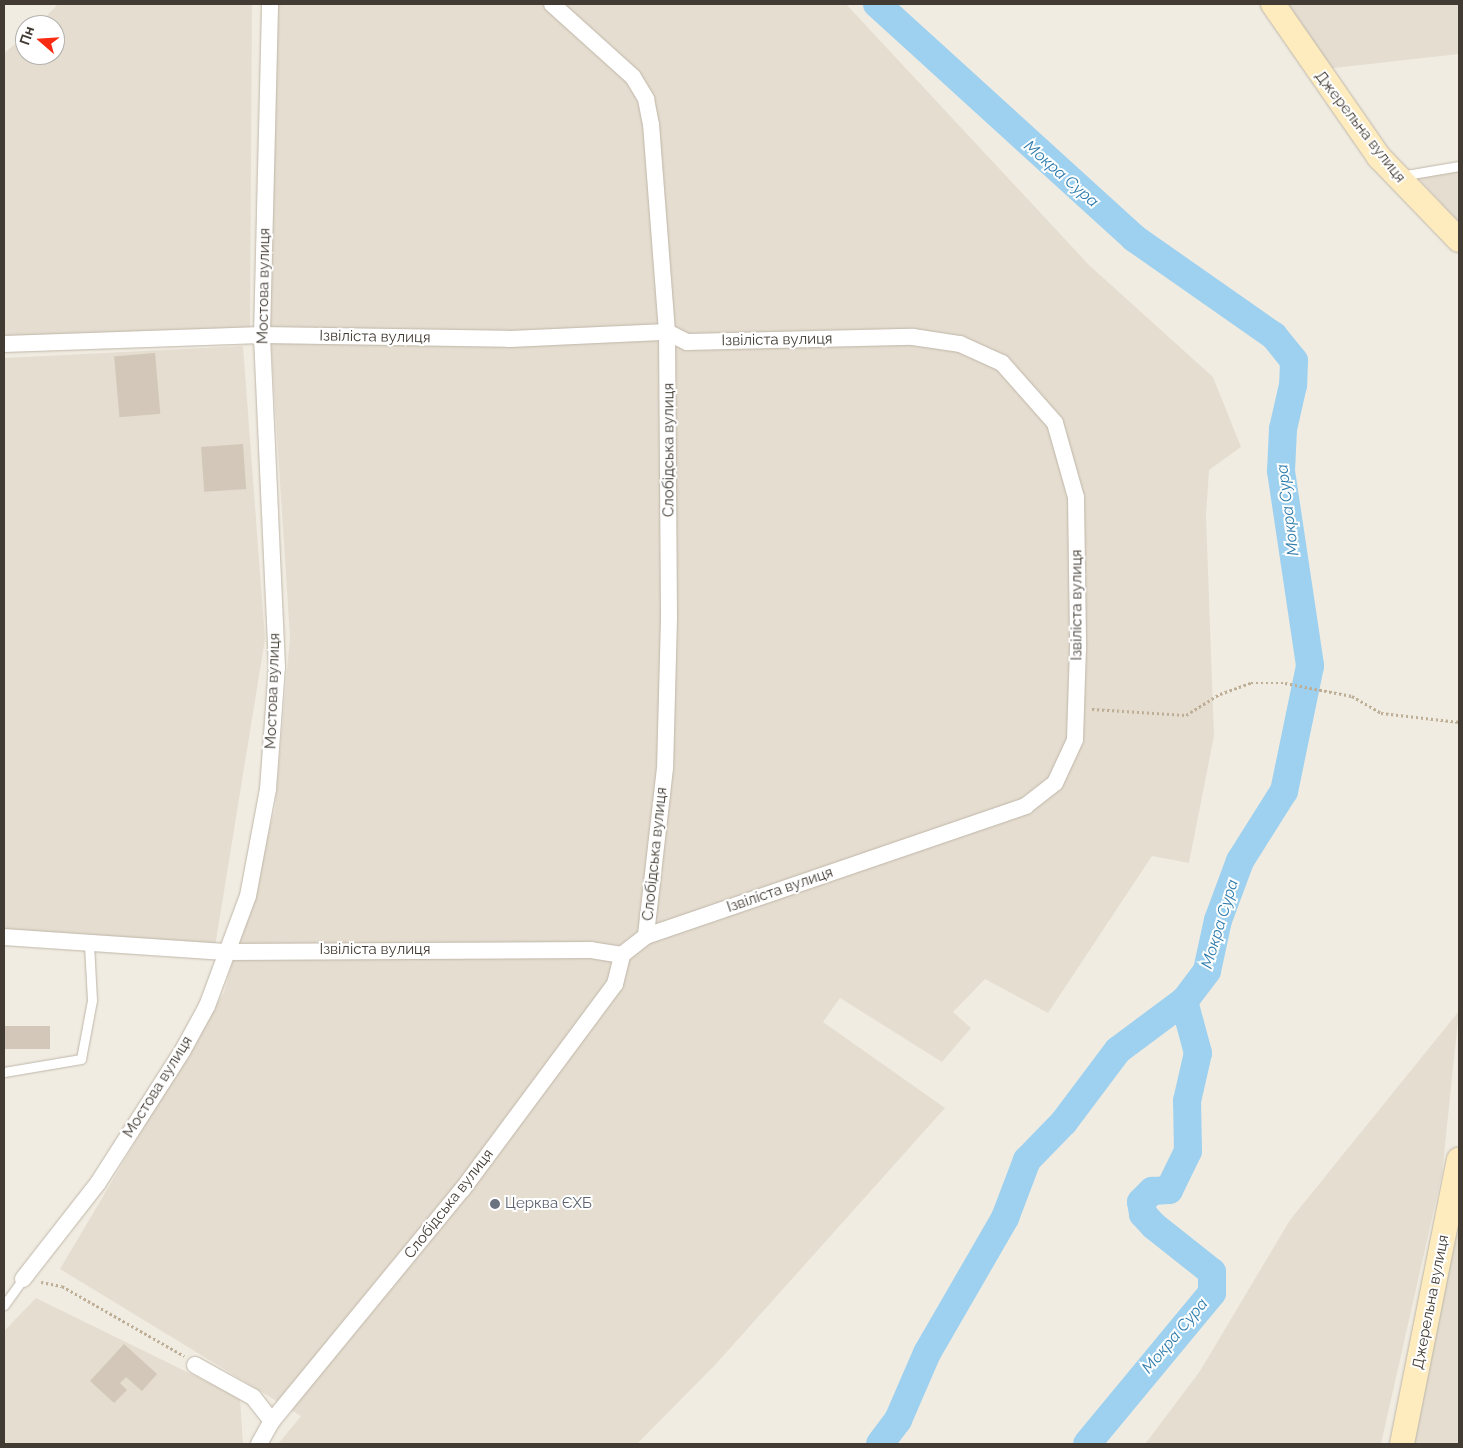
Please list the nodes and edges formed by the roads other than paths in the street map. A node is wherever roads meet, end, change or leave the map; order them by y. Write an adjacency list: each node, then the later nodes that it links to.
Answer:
1 (270, 4): 8 (street, Мостова вулиця)
2 (552, 4): 7 (street, Слобідська вулиця)
3 (1273, 4): 5 (street, Джерельна вулиця)
4 (1459, 166): 5 (lane)
5 (1397, 176): 6 (street, Джерельна вулиця)
6 (1459, 240)
7 (667, 332): 8 (street, Ізвіліста вулиця); 10 (street, Слобідська вулиця); 10 (street, Ізвіліста вулиця)
8 (262, 335): 9 (street, Ізвіліста вулиця); 13 (street, Мостова вулиця)
9 (4, 344)
10 (646, 936): 14 (street, Ізвіліста вулиця)
11 (4, 937): 12 (street, Ізвіліста вулиця)
12 (89, 944): 13 (street, Ізвіліста вулиця); 15 (lane)
13 (225, 952): 14 (street, Ізвіліста вулиця); 17 (street, Мостова вулиця)
14 (622, 955): 20 (street, Слобідська вулиця)
15 (4, 1072)
16 (1459, 1160): 22 (street, Джерельна вулиця)
17 (23, 1279): 18 (lane, Мостова вулиця)
18 (4, 1305)
19 (195, 1364): 20 (street)
20 (272, 1421): 21 (street, Слобідська вулиця)
21 (259, 1444)
22 (1402, 1444)

